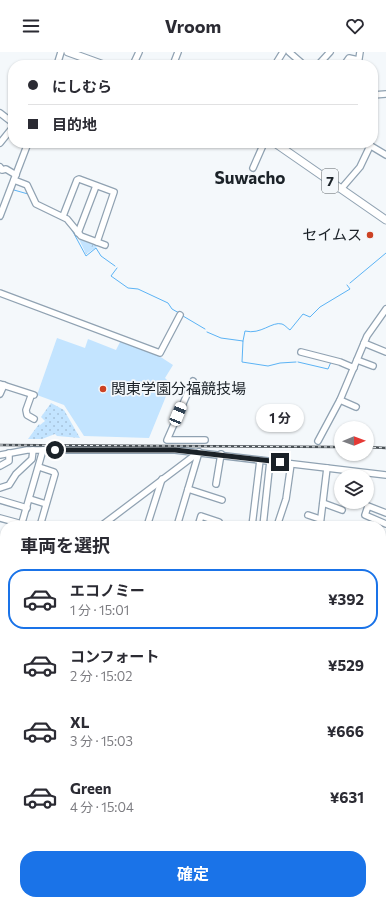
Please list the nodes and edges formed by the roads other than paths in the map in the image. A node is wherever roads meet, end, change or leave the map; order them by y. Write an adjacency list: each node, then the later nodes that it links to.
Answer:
1 (68, 52): 4 (main road)
2 (289, 52): 6 (street)
3 (330, 52): 7 (street)
4 (78, 54): 5 (main road)
5 (92, 60)
6 (298, 60)
7 (323, 60)
8 (0, 113): 9 (street)
9 (8, 119)
10 (8, 133): 11 (street)
11 (0, 143)
12 (26, 148): 20 (street)
13 (262, 148): 19 (street)
14 (282, 148): 22 (main road, 7)
15 (367, 148): 22 (street)
16 (375, 148): 17 (street)
17 (386, 154)
18 (0, 167): 20 (street)
19 (253, 168)
20 (15, 177): 23 (street); 24 (street)
21 (96, 186): 24 (street); 26 (street); 27 (street)
22 (341, 189): 25 (main road, 7)
23 (0, 216)
24 (63, 216): 26 (street)
25 (386, 220)
26 (78, 233): 27 (street)
27 (97, 242): 28 (street)
28 (105, 245)
29 (0, 293): 31 (street)
30 (386, 308): 32 (street)
31 (180, 315)
32 (364, 342): 34 (street); 35 (street)
33 (301, 352): 37 (street)
34 (386, 352)
35 (357, 360): 36 (street); 37 (street)
36 (373, 366)
37 (354, 368): 41 (street)
38 (193, 381): 44 (street)
39 (2, 385): 40 (street); 43 (street)
40 (0, 394)
41 (340, 400): 42 (street); 46 (street)
42 (356, 407)
43 (34, 419)
44 (175, 440): 45 (street); 49 (street)
45 (205, 440)
46 (318, 442)
47 (34, 450): 48 (street); 51 (street); 63 (street)
48 (43, 450): 49 (street); 58 (street)
49 (175, 450): 50 (street)
50 (200, 452): 52 (street); 61 (street); 64 (street)
51 (9, 453): 53 (street); 57 (street)
52 (221, 454): 54 (street); 62 (street)
53 (0, 455)
54 (260, 460): 55 (street); 82 (street)
55 (270, 461): 56 (street); 83 (street)
56 (291, 464): 59 (street); 84 (street)
57 (0, 466)
58 (39, 467): 65 (street); 69 (street)
59 (327, 468): 60 (street); 68 (street)
60 (386, 475)
61 (162, 479): 77 (street); 78 (street)
62 (216, 484)
63 (0, 488)
64 (188, 489): 67 (street); 79 (street)
65 (30, 499): 69 (street); 70 (street)
66 (0, 500): 70 (street)
67 (222, 500)
68 (323, 503): 71 (street); 74 (street)
69 (46, 504): 76 (street)
70 (27, 508): 75 (street)
71 (342, 510)
72 (386, 513): 85 (street)
73 (308, 514): 74 (street)
74 (320, 519)
75 (23, 521)
76 (41, 521)
77 (107, 521)
78 (149, 521)
79 (178, 521)
80 (200, 521): 81 (street)
81 (216, 521)
82 (253, 521)
83 (264, 521)
84 (279, 521)
85 (379, 521)

